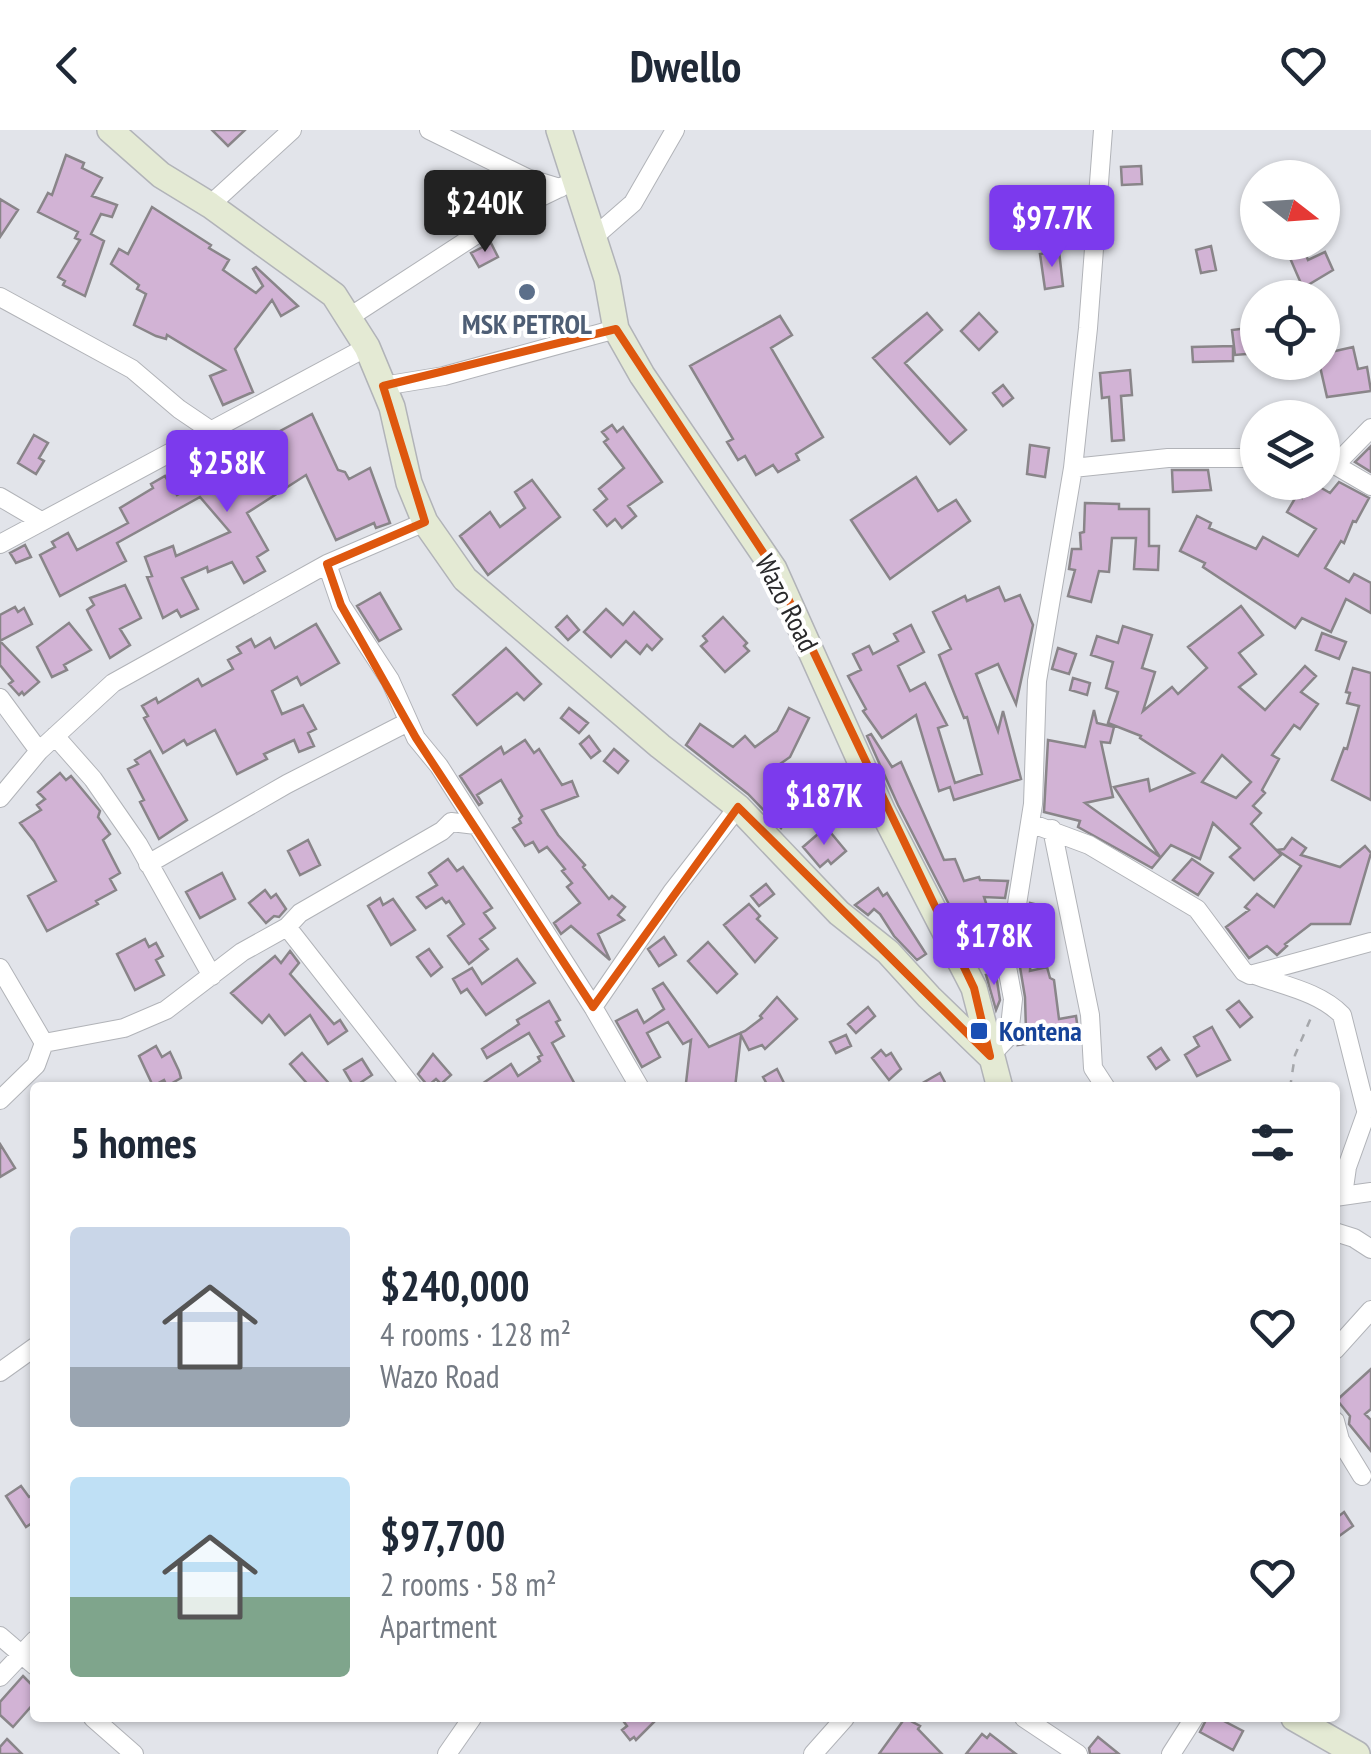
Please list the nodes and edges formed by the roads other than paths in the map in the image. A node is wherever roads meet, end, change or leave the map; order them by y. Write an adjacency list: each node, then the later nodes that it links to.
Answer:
1 (110, 130): 8 (street)
2 (292, 130): 8 (street)
3 (429, 130): 7 (street)
4 (559, 130): 7 (street, Wazo Road)
5 (675, 130): 9 (street)
6 (1103, 130): 19 (street)
7 (568, 184): 9 (street, Wazo Road); 11 (street)
8 (210, 205): 11 (street)
9 (594, 237): 12 (street, Wazo Road)
10 (0, 297): 16 (street)
11 (348, 318): 13 (street)
12 (616, 329): 14 (street); 44 (street, Wazo Road)
13 (367, 348): 14 (street); 16 (street)
14 (383, 386): 24 (street)
15 (1371, 428): 17 (street)
16 (213, 432): 23 (street)
17 (1340, 455)
18 (1240, 458): 19 (street)
19 (1073, 468): 33 (street)
20 (1340, 470): 21 (street)
21 (1371, 486)
22 (0, 498): 23 (street)
23 (41, 521): 25 (street)
24 (424, 522): 26 (street); 32 (street)
25 (0, 544)
26 (327, 564): 28 (street); 29 (street)
27 (0, 698): 30 (street)
28 (408, 722): 34 (street); 36 (street)
29 (55, 736): 30 (street); 36 (street)
30 (39, 752): 31 (street)
31 (0, 798)
32 (738, 807): 42 (street); 44 (street)
33 (1030, 823): 35 (street); 44 (street)
34 (476, 825): 37 (street); 42 (street)
35 (1052, 828): 40 (street); 48 (street)
36 (148, 864): 41 (street)
37 (286, 927): 41 (street); 45 (street)
38 (1371, 942): 40 (street)
39 (0, 968): 43 (street)
40 (1255, 975): 50 (street)
41 (212, 976): 43 (street)
42 (593, 1007): 46 (street)
43 (44, 1043): 49 (street)
44 (990, 1056): 47 (street, Wazo Road)
45 (408, 1082)
46 (637, 1082)
47 (998, 1082)
48 (1102, 1082)
49 (0, 1100)
50 (1369, 1104): 51 (street)
51 (1340, 1192)
52 (1371, 1192): 53 (street)
53 (1340, 1196)
54 (1340, 1234): 55 (street)
55 (1371, 1249)
56 (1371, 1310): 57 (street)
57 (1340, 1344)
58 (30, 1351): 59 (street)
59 (0, 1372)
60 (1340, 1440): 62 (street)
61 (1340, 1468): 62 (street)
62 (1366, 1479)
63 (0, 1636): 64 (street)
64 (30, 1653): 65 (street)
65 (0, 1676)
66 (98, 1722): 72 (street)
67 (469, 1722): 73 (street)
68 (842, 1722): 74 (street)
69 (1030, 1722): 75 (street)
70 (1191, 1722): 76 (street)
71 (1301, 1722): 77 (street)
72 (134, 1754)
73 (447, 1754)
74 (814, 1754)
75 (1078, 1754)
76 (1171, 1754)
77 (1357, 1754)

